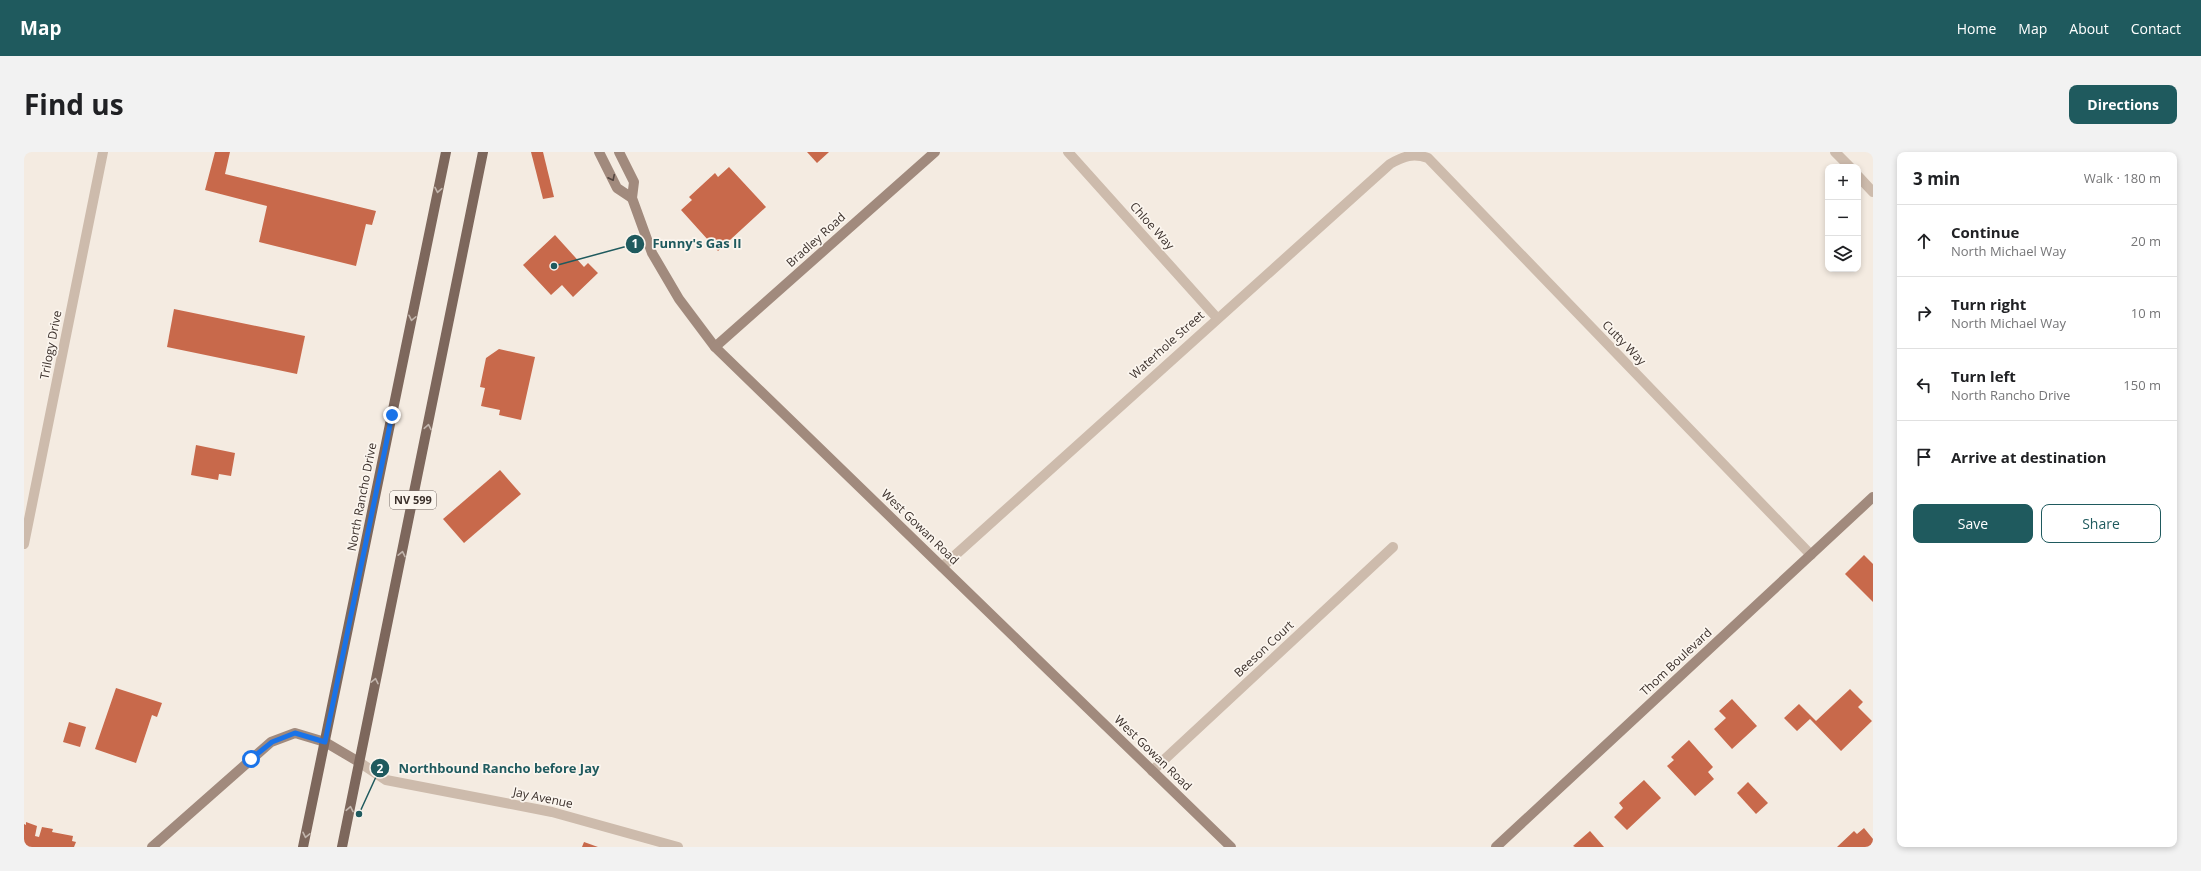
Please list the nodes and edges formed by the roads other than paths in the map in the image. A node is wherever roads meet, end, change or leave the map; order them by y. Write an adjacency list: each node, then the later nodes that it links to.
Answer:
1 (103, 152): 19 (street, Trilogy Drive)
2 (446, 152): 23 (main road, North Rancho Drive / NV 599, one-way to 23)
3 (483, 152): 12 (main road, NV 599)
4 (491, 152): 12 (main road)
5 (599, 152): 15 (street, one-way to 15)
6 (619, 152): 15 (street, West Gowan Road)
7 (935, 152): 17 (street, Bradley Road)
8 (1068, 152): 16 (street, Chloe Way)
9 (1835, 152): 11 (street)
10 (1416, 154): 16 (street, Waterhole Street); 21 (street, Cutty Way)
11 (1847, 164)
12 (480, 168): 24 (main road, NV 599, one-way to 12)
13 (1861, 179): 14 (street)
14 (1873, 192)
15 (632, 198): 17 (street, West Gowan Road)
16 (1217, 318): 22 (street, Waterhole Street)
17 (715, 347): 22 (street, West Gowan Road)
18 (1873, 497): 21 (street, Thom Boulevard)
19 (24, 544)
20 (1393, 547): 25 (street, Beeson Court)
21 (1811, 555): 31 (street, Thom Boulevard)
22 (942, 566): 25 (street, West Gowan Road)
23 (325, 742): 24 (street); 26 (street); 27 (main road, North Rancho Drive / NV 599, one-way to 27)
24 (359, 762): 28 (main road, NV 599, one-way to 24); 29 (street, Jay Avenue)
25 (1152, 771): 30 (street, West Gowan Road)
26 (152, 847)
27 (303, 847)
28 (342, 847)
29 (678, 847)
30 (1231, 847)
31 (1496, 847)

